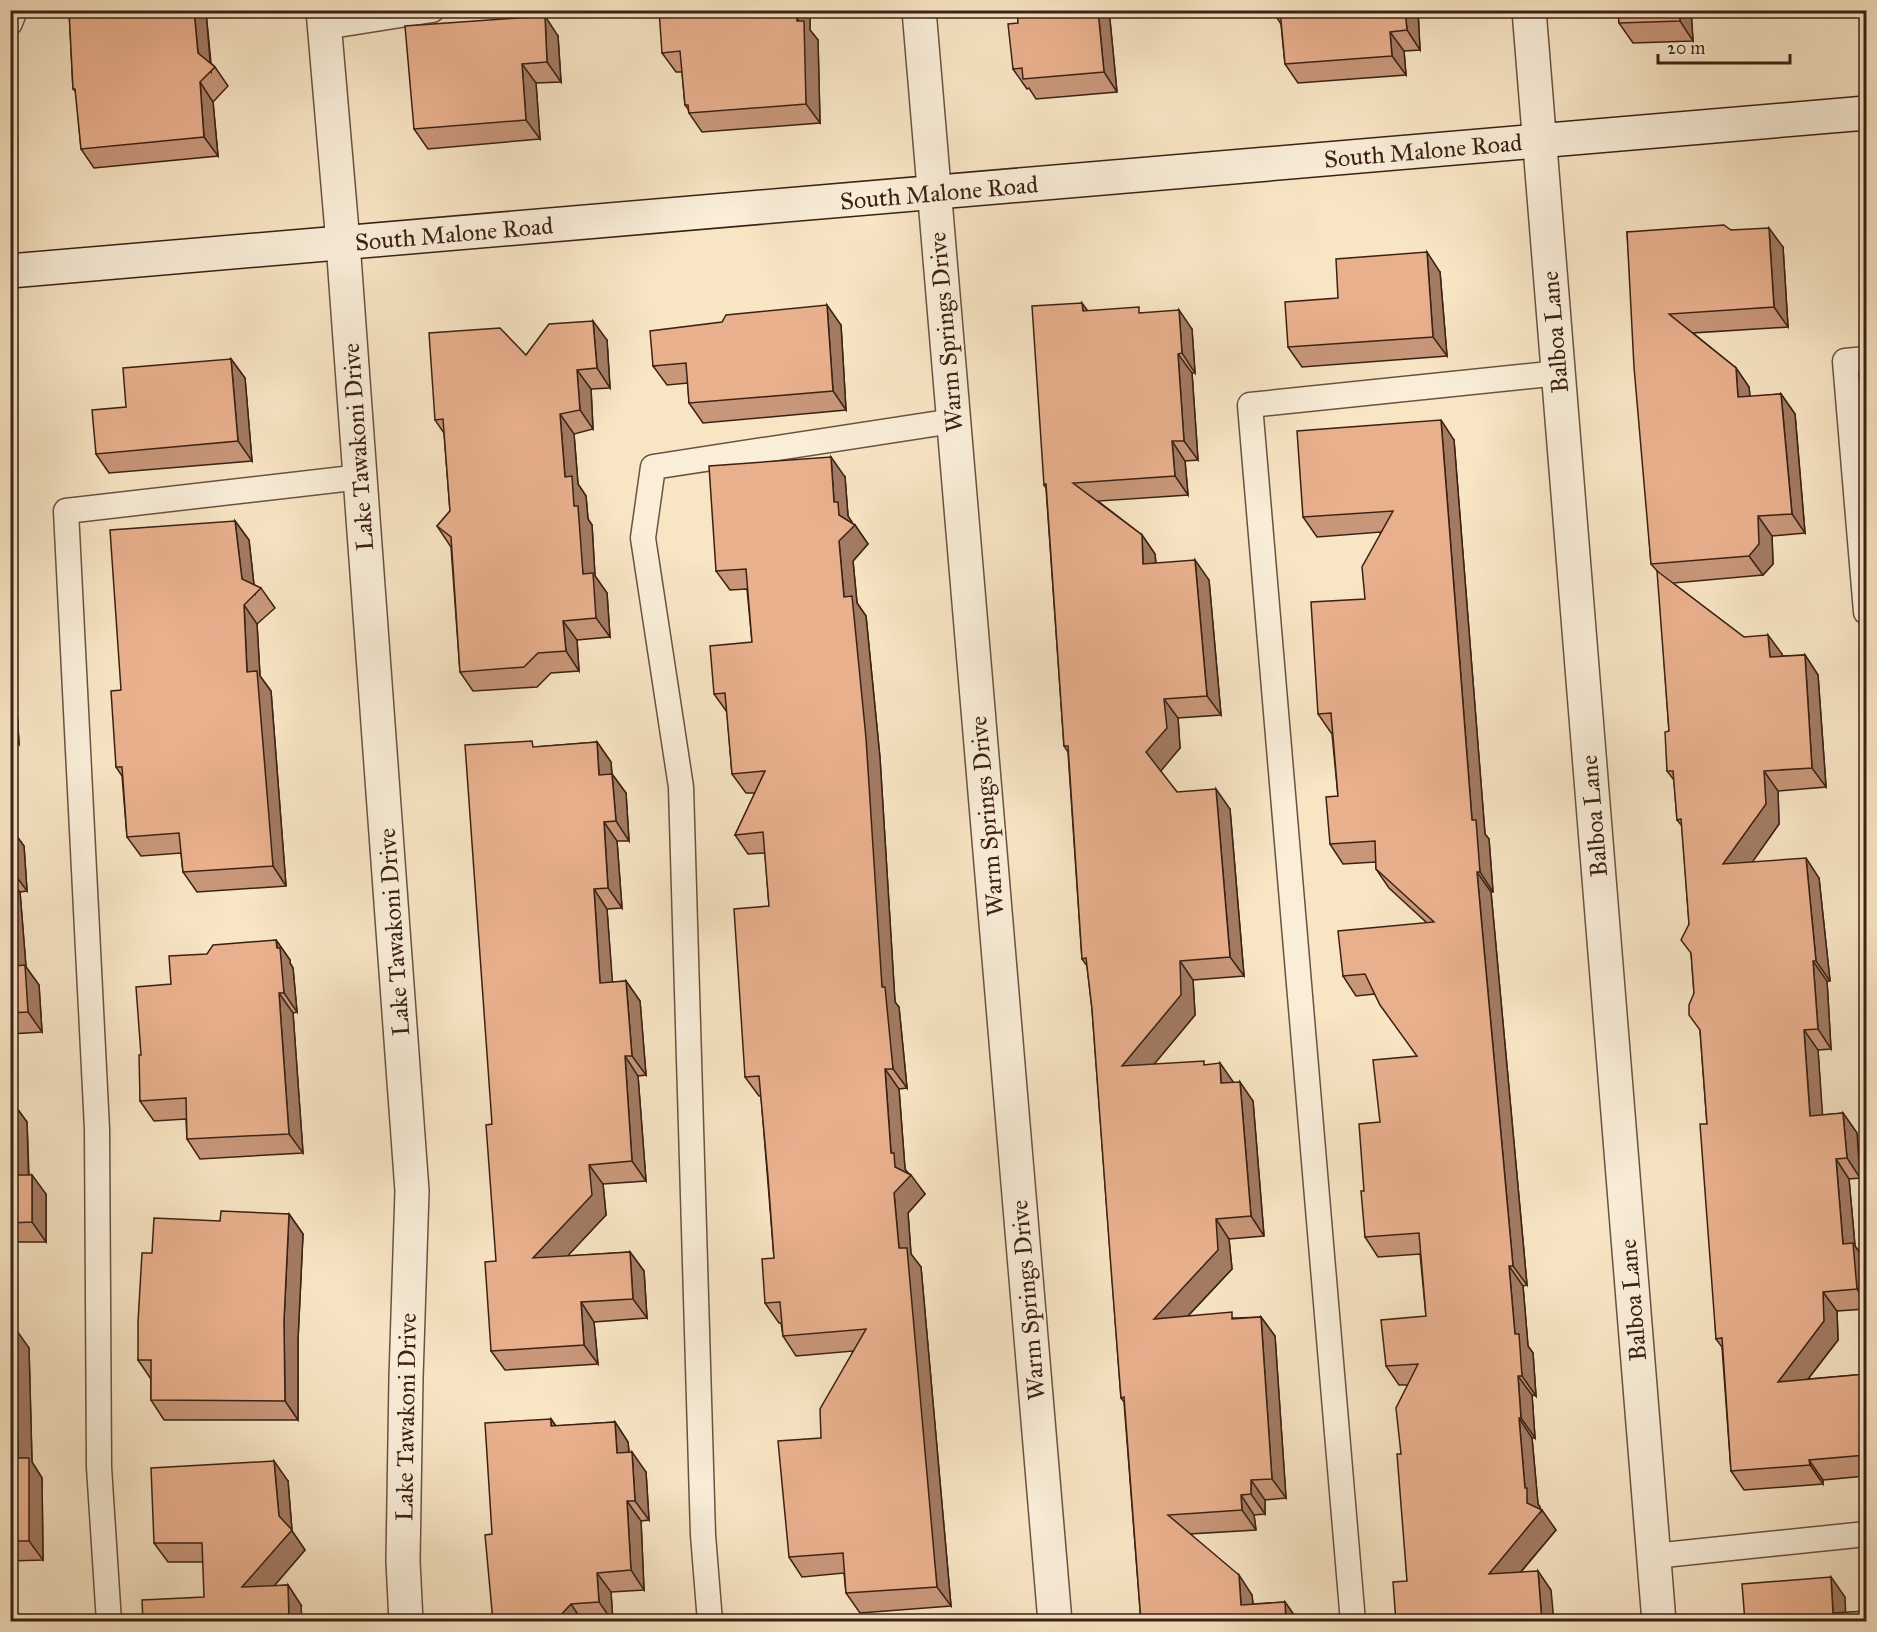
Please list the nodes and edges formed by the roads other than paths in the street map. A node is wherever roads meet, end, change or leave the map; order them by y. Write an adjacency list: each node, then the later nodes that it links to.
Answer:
1 (15, 10): 6 (lane)
2 (432, 10): 5 (lane)
3 (918, 10): 9 (street, Warm Springs Drive)
4 (1529, 10): 8 (street, Balboa Lane)
5 (324, 19): 10 (street, Lake Tawakoni Drive)
6 (10, 22)
7 (1866, 113): 8 (street, South Malone Road)
8 (1540, 141): 9 (street, South Malone Road); 13 (street, Balboa Lane)
9 (934, 193): 10 (street, South Malone Road); 14 (street, Warm Springs Drive)
10 (343, 243): 11 (street, South Malone Road); 15 (street, Lake Tawakoni Drive)
11 (10, 271)
12 (1866, 359): 16 (lane)
13 (1559, 373): 18 (street, Balboa Lane); 23 (lane)
14 (953, 421): 21 (lane); 22 (street, Warm Springs Drive)
15 (361, 477): 19 (lane); 20 (street, Lake Tawakoni Drive)
16 (1866, 612)
17 (1866, 1534): 18 (lane)
18 (1654, 1556): 24 (street, Balboa Lane)
19 (109, 1622)
20 (406, 1622)
21 (710, 1622)
22 (1055, 1622)
23 (1353, 1622)
24 (1659, 1622)

